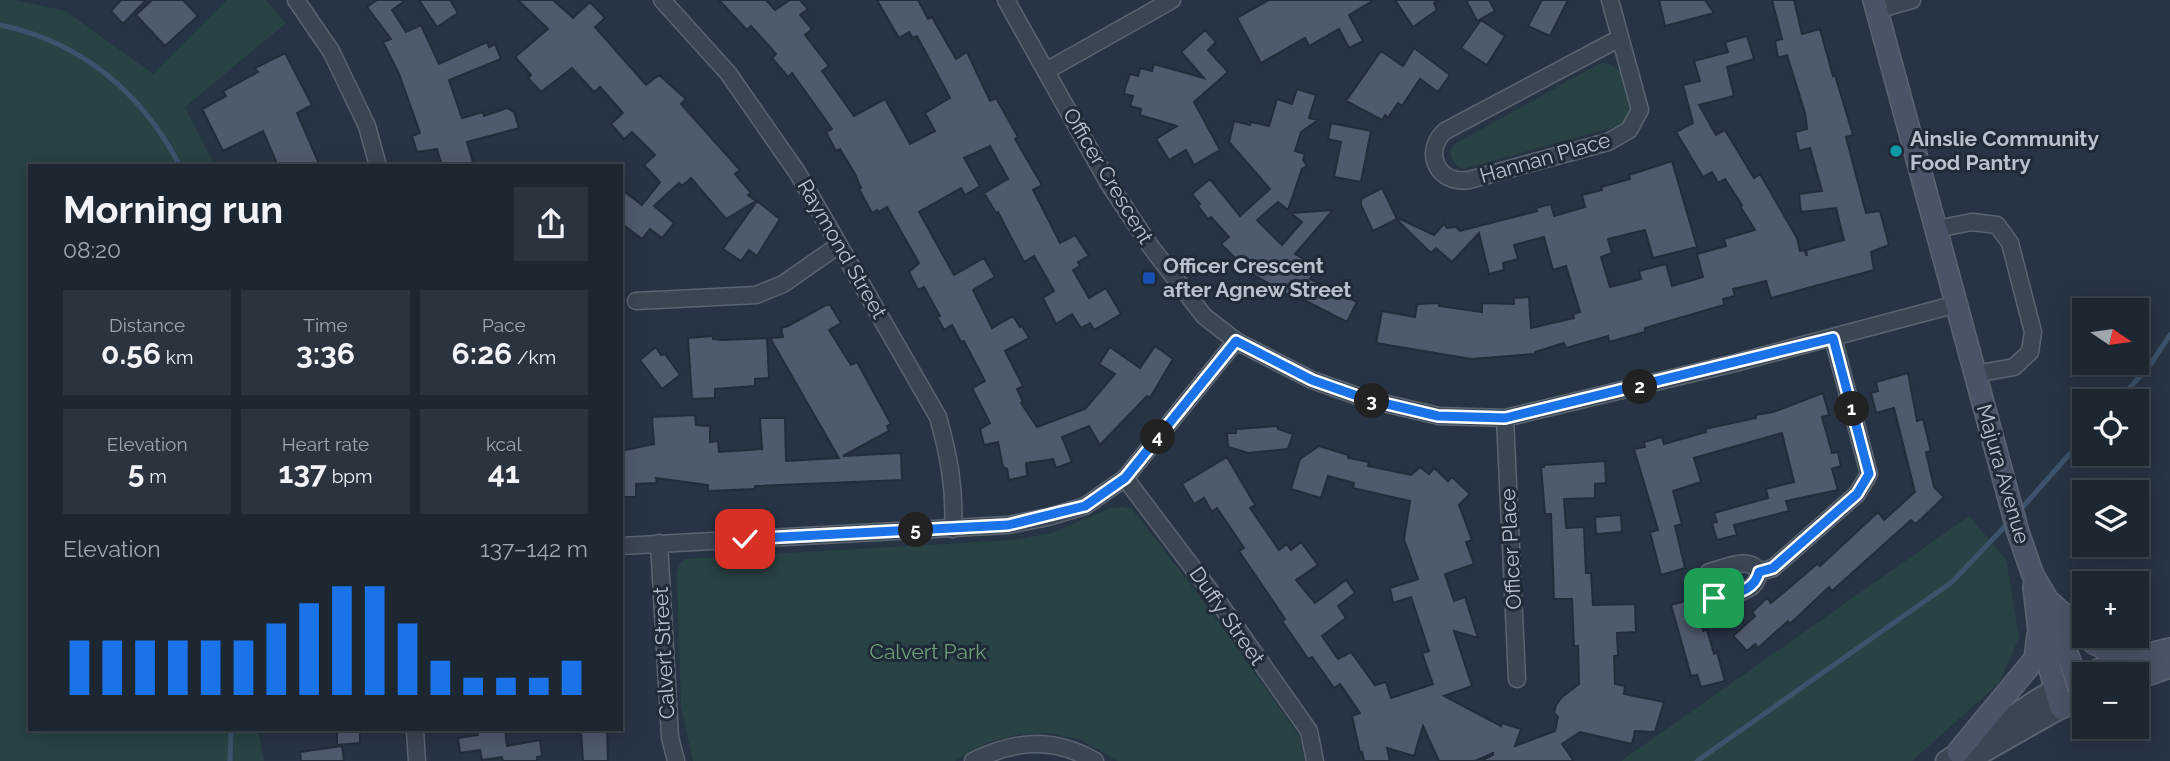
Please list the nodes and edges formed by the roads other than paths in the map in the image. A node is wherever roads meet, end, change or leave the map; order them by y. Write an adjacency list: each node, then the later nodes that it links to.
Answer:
1 (296, 0): 10 (street)
2 (662, 0): 12 (street, Raymond Street)
3 (1006, 0): 9 (street, Officer Crescent)
4 (1172, 0): 9 (street)
5 (1610, 0): 8 (street, Hannan Place)
6 (1912, 0): 7 (street)
7 (1875, 5): 11 (main road, Majura Avenue)
8 (1620, 38): 8 (street, Hannan Place)
9 (1045, 71): 16 (street, Officer Crescent)
10 (377, 164)
11 (1936, 229): 14 (main road, Majura Avenue); 17 (street, Majura Avenue)
12 (839, 245): 13 (street); 20 (street, Raymond Street)
13 (636, 301)
14 (1957, 304): 15 (street, Officer Crescent); 17 (main road, Majura Avenue)
15 (1833, 338): 18 (street, Officer Crescent); 23 (street)
16 (1236, 341): 18 (street, Officer Crescent); 19 (street)
17 (1975, 374): 24 (main road, Majura Avenue)
18 (1505, 418): 35 (street, Officer Place)
19 (1125, 478): 20 (street); 44 (street, Duffy Street)
20 (953, 529): 21 (street)
21 (659, 543): 22 (street); 41 (street, Calvert Street)
22 (623, 546)
23 (1759, 572)
24 (2032, 575): 25 (main road, Majura Avenue); 27 (main road, Majura Avenue)
25 (2047, 599): 26 (main road); 30 (main road, Majura Avenue)
26 (2072, 622)
27 (2039, 630): 37 (main road, Majura Avenue); 39 (main road)
28 (2101, 648): 31 (main road)
29 (2170, 649): 32 (main road)
30 (2074, 662)
31 (2121, 662)
32 (2145, 662)
33 (2170, 667): 34 (main road)
34 (2149, 668)
35 (1517, 679)
36 (2072, 690): 37 (main road)
37 (2057, 699): 39 (street)
38 (415, 731): 40 (street)
39 (1958, 758)
40 (417, 761)
41 (676, 761)
42 (973, 761): 43 (street)
43 (1095, 761)
44 (1315, 761)

